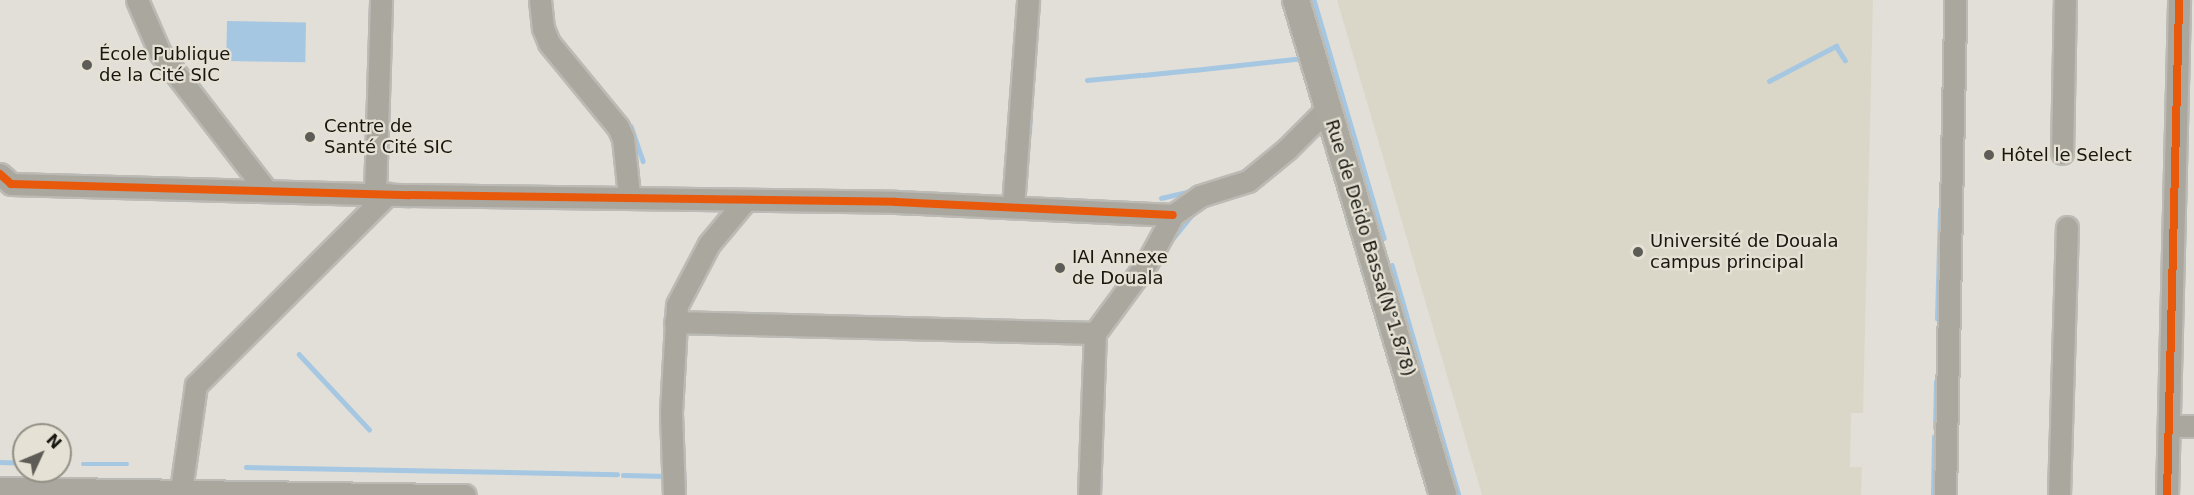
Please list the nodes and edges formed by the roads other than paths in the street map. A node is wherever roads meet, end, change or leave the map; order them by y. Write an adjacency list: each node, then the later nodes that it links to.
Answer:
1 (137, 0): 13 (street)
2 (381, 0): 14 (street)
3 (540, 0): 15 (street)
4 (1028, 0): 17 (street)
5 (1296, 0): 10 (main road, Rue de Deido Bassa(N°1.878))
6 (1313, 0): 31 (main road)
7 (1955, 0): 32 (street)
8 (2065, 0): 11 (street)
9 (2179, 0): 22 (street)
10 (1328, 108): 18 (street); 30 (main road, Rue de Deido Bassa(N°1.878))
11 (2062, 153)
12 (4, 184): 13 (street)
13 (265, 189): 14 (street)
14 (382, 194): 15 (street); 25 (street)
15 (628, 195): 16 (street)
16 (745, 201): 17 (street); 20 (street)
17 (1013, 206): 18 (street)
18 (1173, 214): 21 (street)
19 (2067, 227): 33 (street)
20 (675, 322): 21 (street); 28 (street)
21 (1095, 333): 29 (street)
22 (2169, 426): 23 (street); 34 (street)
23 (2194, 426)
24 (0, 488): 25 (street)
25 (181, 490): 26 (street)
26 (301, 493): 27 (street)
27 (465, 495)
28 (674, 495)
29 (1089, 495)
30 (1443, 495)
31 (1455, 495)
32 (1946, 495)
33 (2059, 495)
34 (2167, 495)

